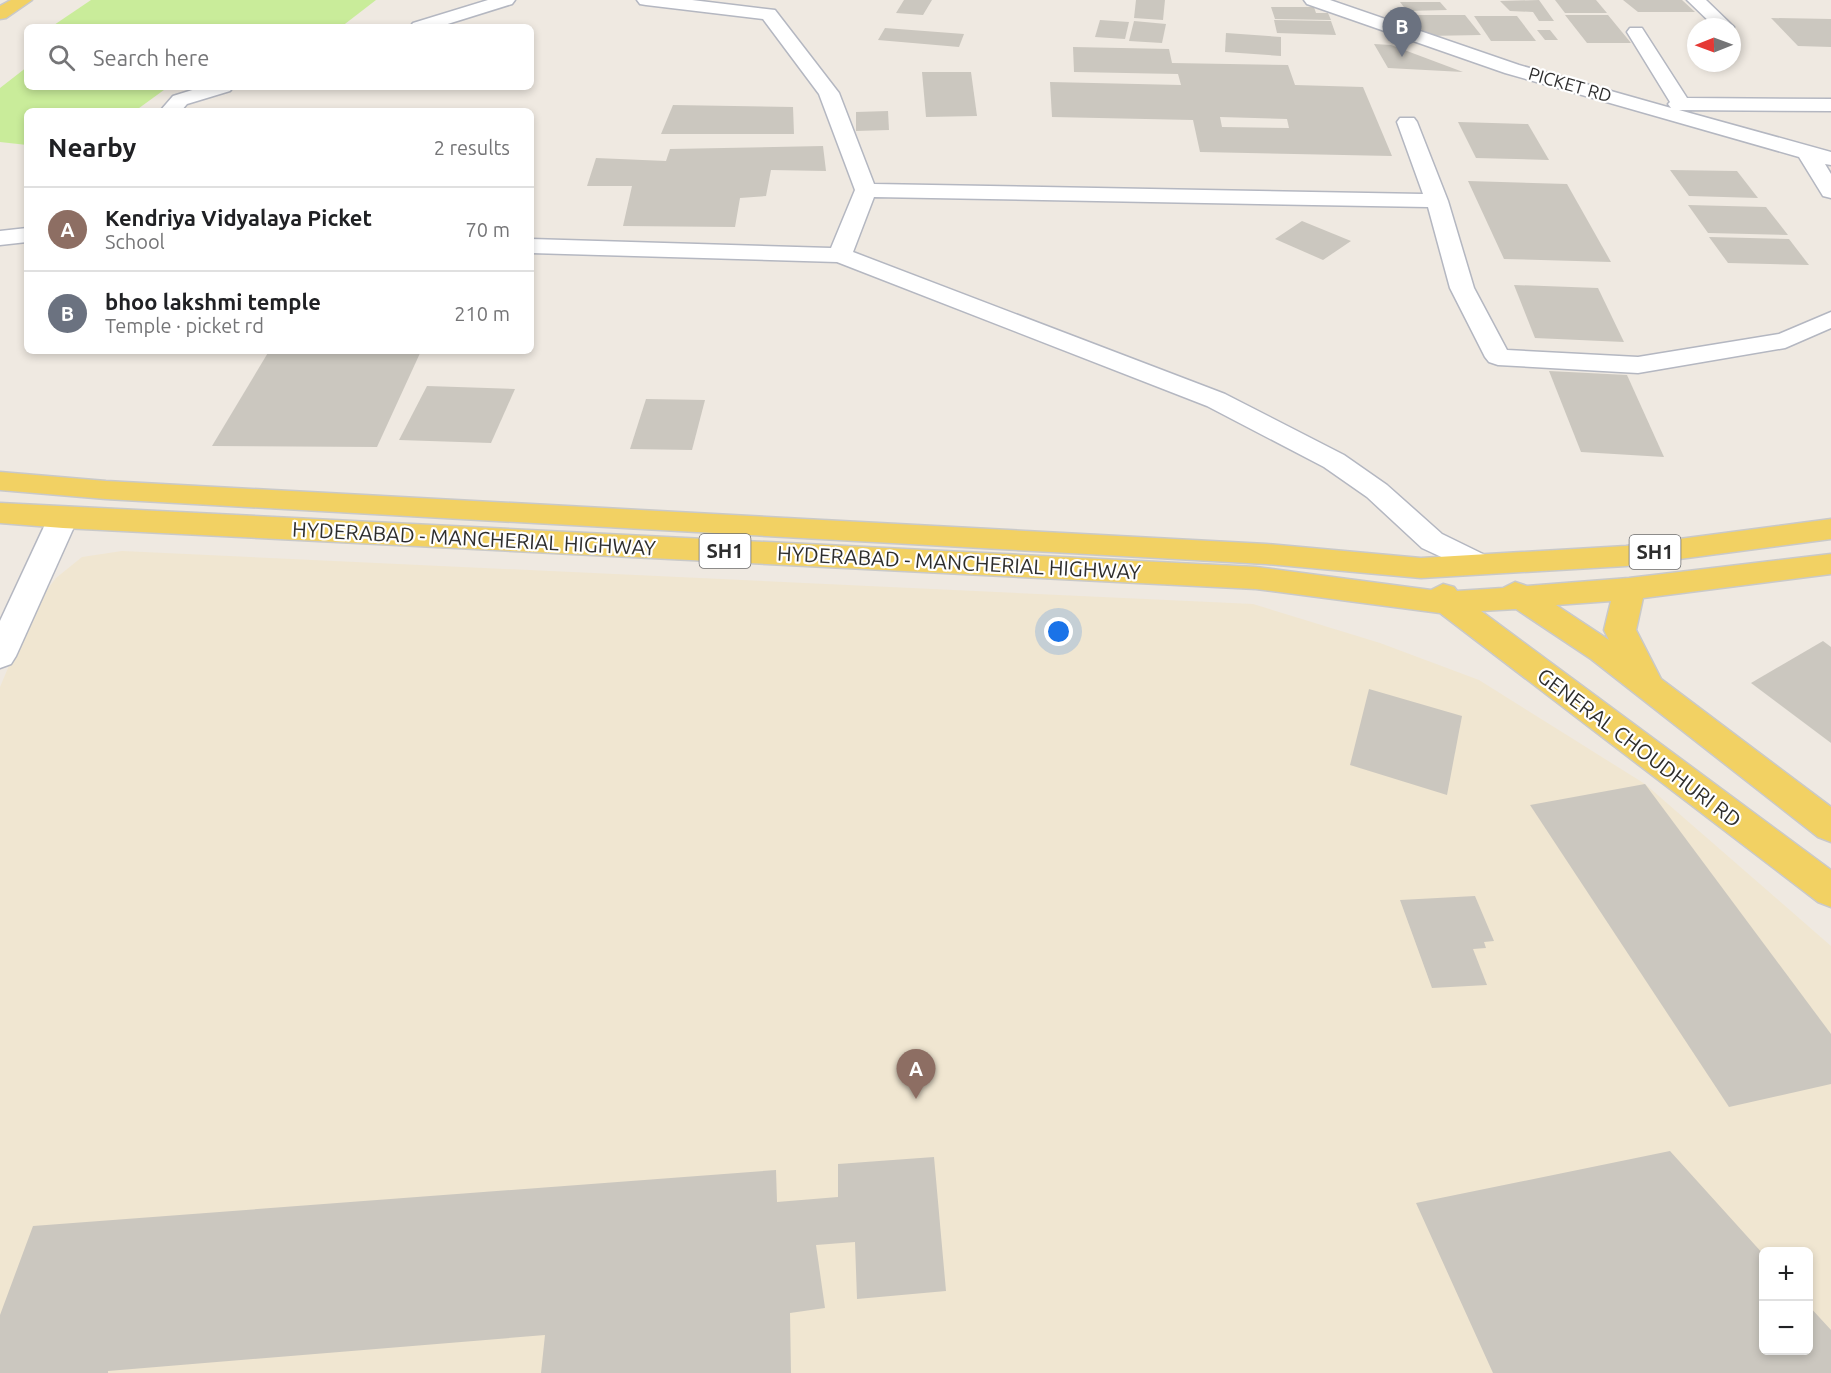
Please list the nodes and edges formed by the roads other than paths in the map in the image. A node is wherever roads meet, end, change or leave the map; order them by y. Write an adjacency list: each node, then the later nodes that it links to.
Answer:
1 (23, 0): 7 (main road)
2 (506, 0): 9 (street)
3 (646, 0): 20 (street)
4 (1313, 0): 10 (street, PICKET RD)
5 (1374, 0): 10 (street)
6 (1696, 0): 8 (street)
7 (0, 14)
8 (1715, 18)
9 (428, 24)
10 (1388, 26): 13 (street, PICKET RD)
11 (1636, 32): 14 (street)
12 (213, 90): 16 (street)
13 (1634, 103): 14 (street); 18 (street, PICKET RD)
14 (1681, 104): 15 (street)
15 (1831, 105)
16 (173, 108)
17 (1407, 122): 22 (street)
18 (1807, 152): 19 (street, PICKET RD); 21 (street)
19 (1831, 159)
20 (866, 190): 22 (street); 26 (street)
21 (1831, 191)
22 (1437, 201): 27 (street)
23 (24, 235): 24 (street)
24 (0, 238)
25 (534, 246): 26 (street)
26 (840, 255): 32 (street)
27 (1831, 319)
28 (0, 481): 32 (main road, HYDERABAD - MANCHERIAL HIGHWAY / SH1)
29 (0, 513): 30 (main road, HYDERABAD - MANCHERIAL HIGHWAY / SH1)
30 (63, 518): 37 (main road, HYDERABAD - MANCHERIAL HIGHWAY / SH1); 38 (street)
31 (1831, 529): 33 (main road, SH1)
32 (1427, 554): 33 (main road, HYDERABAD - MANCHERIAL HIGHWAY / SH1); 37 (main road)
33 (1478, 564): 36 (main road)
34 (1831, 564): 35 (main road, SH1)
35 (1629, 589): 36 (main road, SH1); 39 (main road)
36 (1522, 598): 37 (main road, HYDERABAD - MANCHERIAL HIGHWAY / SH1); 39 (main road)
37 (1448, 603): 41 (main road, GENERAL CHOUDHURI RD)
38 (0, 656)
39 (1649, 686): 40 (main road)
40 (1831, 827)
41 (1831, 891)

